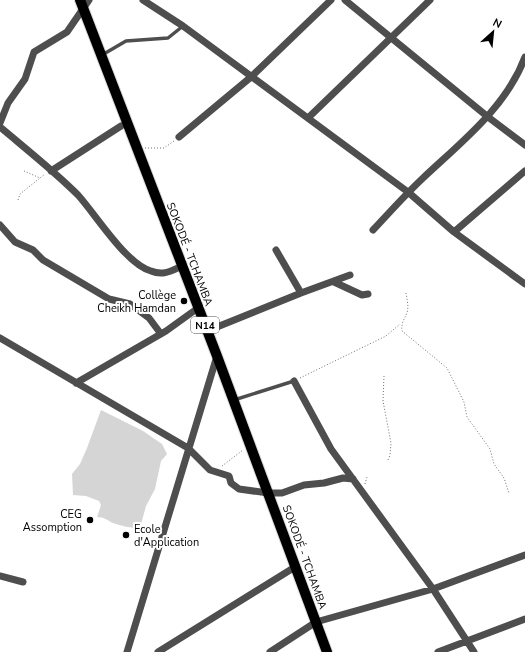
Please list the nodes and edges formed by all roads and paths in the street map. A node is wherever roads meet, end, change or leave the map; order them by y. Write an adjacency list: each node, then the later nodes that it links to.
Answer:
1 (143, 0): 6 (street)
2 (331, 0): 10 (street)
3 (345, 0): 7 (street)
4 (430, 0): 7 (street)
5 (84, 2): 8 (main road, SOKODÉ - TCHAMBA / N14); 13 (street)
6 (182, 26): 8 (lane); 10 (street)
7 (392, 38): 11 (street); 12 (street)
8 (101, 56): 18 (main road, SOKODÉ - TCHAMBA / N14)
9 (525, 57): 11 (street)
10 (251, 77): 12 (street); 16 (street)
11 (488, 117): 17 (street); 23 (street)
12 (308, 118): 23 (street)
13 (0, 123)
14 (121, 126): 19 (street)
15 (0, 127): 19 (street)
16 (179, 137): 18 (path)
17 (525, 145)
18 (137, 149): 29 (main road, SOKODÉ - TCHAMBA / N14)
19 (51, 170): 22 (path); 29 (street)
20 (24, 171): 22 (path)
21 (525, 171): 27 (street)
22 (40, 178): 24 (path)
23 (408, 192): 26 (street); 27 (street)
24 (18, 200)
25 (0, 225): 39 (street)
26 (373, 230)
27 (454, 232): 32 (street)
28 (276, 250): 33 (street)
29 (182, 266): 36 (main road, SOKODÉ - TCHAMBA / N14)
30 (350, 275): 31 (street)
31 (334, 282): 33 (street); 35 (street)
32 (525, 284)
33 (301, 293): 38 (street)
34 (406, 293): 37 (path)
35 (368, 294)
36 (198, 308): 38 (main road, SOKODÉ - TCHAMBA / N14); 39 (street)
37 (401, 323): 43 (path); 51 (path)
38 (207, 330): 41 (main road, SOKODÉ - TCHAMBA / N14)
39 (161, 334): 44 (street)
40 (0, 338): 44 (street)
41 (217, 356): 45 (main road, SOKODÉ - TCHAMBA / N14); 47 (street)
42 (384, 376): 48 (path)
43 (294, 381): 45 (lane); 50 (street)
44 (76, 383): 47 (street)
45 (233, 400): 46 (main road, SOKODÉ - TCHAMBA / N14)
46 (250, 445): 49 (path); 52 (main road, SOKODÉ - TCHAMBA / N14)
47 (188, 448): 49 (street); 61 (street)
48 (388, 460)
49 (215, 471): 52 (street)
50 (353, 479): 52 (street); 57 (street)
51 (509, 493)
52 (268, 494): 54 (main road, SOKODÉ - TCHAMBA / N14)
53 (525, 555): 57 (street)
54 (296, 566): 59 (main road, SOKODÉ - TCHAMBA / N14); 62 (street)
55 (0, 576): 56 (street)
56 (23, 582)
57 (433, 589): 59 (street); 60 (street)
58 (525, 619): 60 (street)
59 (316, 622): 63 (street); 64 (main road, SOKODÉ - TCHAMBA / N14)
60 (467, 641): 65 (street); 66 (street)
61 (127, 652)
62 (158, 652)
63 (270, 652)
64 (327, 652)
65 (438, 652)
66 (474, 652)

